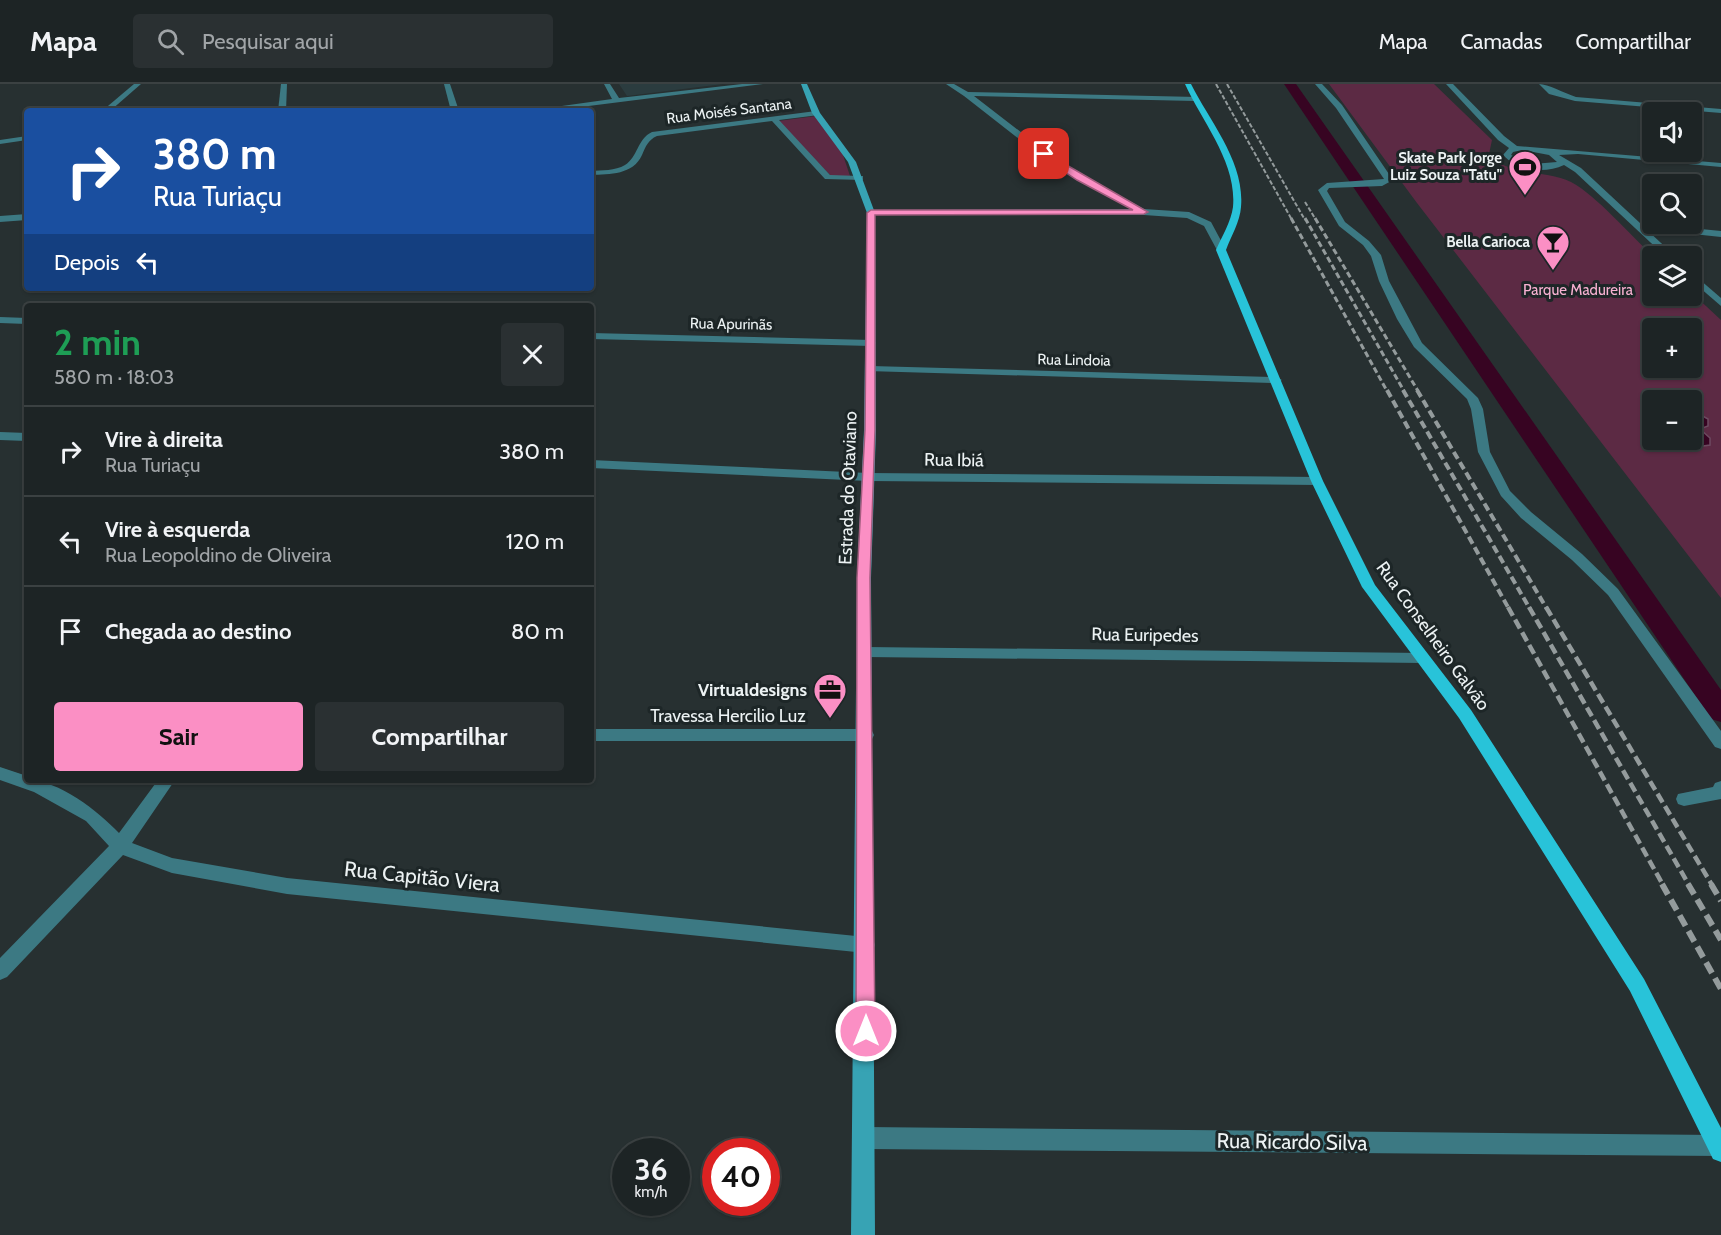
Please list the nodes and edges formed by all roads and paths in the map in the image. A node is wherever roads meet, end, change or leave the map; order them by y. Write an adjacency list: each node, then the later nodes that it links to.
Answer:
1 (138, 84): 15 (street)
2 (284, 84): 16 (street)
3 (447, 84): 17 (street)
4 (607, 84): 14 (street)
5 (758, 84): 14 (street)
6 (804, 84): 20 (street, Estrada do Otaviano)
7 (949, 84): 12 (street)
8 (1188, 84): 13 (main road)
9 (1318, 84): 57 (street)
10 (1449, 84): 24 (street)
11 (1542, 84): 19 (street)
12 (967, 94): 13 (street); 32 (street)
13 (1195, 99): 39 (main road)
14 (615, 100): 18 (street)
15 (110, 108)
16 (282, 108)
17 (453, 108)
18 (553, 108)
19 (1721, 111)
20 (816, 113): 21 (street, Rua Moisés Santana); 30 (street, Estrada do Otaviano)
21 (772, 118): 29 (street, Rua Moisés Santana); 30 (street)
22 (24, 138): 23 (street)
23 (0, 141)
24 (1516, 148): 25 (street); 28 (street)
25 (1552, 153): 26 (street); 27 (street)
26 (1561, 160): 28 (street); 31 (street)
27 (1721, 165)
28 (1547, 167): 31 (street)
29 (594, 173)
30 (860, 178): 33 (street, Estrada do Otaviano)
31 (1588, 182): 36 (street)
32 (1144, 212): 33 (street); 39 (street)
33 (871, 213): 45 (street, Estrada do Otaviano)
34 (24, 217): 35 (street)
35 (0, 219)
36 (1636, 225): 37 (street); 38 (street)
37 (1721, 234)
38 (1659, 246)
39 (1221, 250): 47 (main road, Rua Conselheiro Galvão)
40 (1702, 285): 41 (street)
41 (1721, 303)
42 (0, 320): 43 (street)
43 (24, 321)
44 (594, 336): 45 (street, Rua Apurinãs)
45 (871, 343): 46 (street, Estrada do Otaviano)
46 (871, 369): 47 (street, Rua Lindoia); 51 (street, Estrada do Otaviano)
47 (1276, 380): 52 (main road, Rua Conselheiro Galvão)
48 (0, 436): 49 (street)
49 (24, 437)
50 (594, 464): 51 (street, Rua Ibiá)
51 (868, 477): 52 (street, Rua Ibiá); 53 (street, Estrada do Otaviano)
52 (1317, 481): 54 (main road, Rua Conselheiro Galvão)
53 (866, 652): 54 (street, Rua Euripedes); 56 (street, Estrada do Otaviano)
54 (1423, 658): 68 (main road, Rua Conselheiro Galvão)
55 (594, 735): 56 (street, Travessa Hercilio Luz)
56 (866, 735): 65 (street, Estrada do Otaviano)
57 (1721, 743)
58 (0, 773): 59 (street, Rua Capitão Viera)
59 (24, 781)
60 (29, 783): 64 (street, Rua Capitão Viera)
61 (165, 783): 64 (street)
62 (1721, 788): 63 (street)
63 (1684, 799)
64 (120, 846): 65 (street, Rua Capitão Viera); 66 (street)
65 (866, 945): 67 (street, Estrada do Otaviano)
66 (0, 971)
67 (866, 1138): 68 (street, Rua Ricardo Silva); 69 (street, Estrada do Otaviano)
68 (1720, 1148)
69 (862, 1235)

